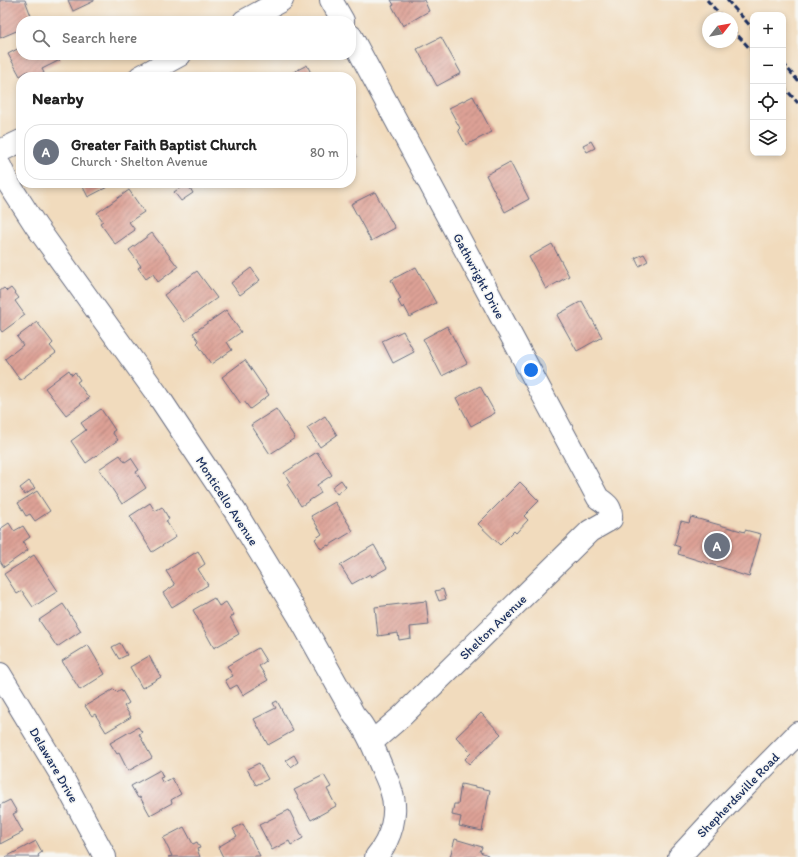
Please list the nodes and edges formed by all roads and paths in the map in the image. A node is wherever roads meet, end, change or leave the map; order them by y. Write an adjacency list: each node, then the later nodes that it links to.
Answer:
1 (282, 0): 3 (street)
2 (331, 0): 4 (street)
3 (253, 16)
4 (340, 16)
5 (356, 45): 11 (street, Gathwright Drive)
6 (171, 60): 7 (street)
7 (149, 72)
8 (16, 143): 9 (street)
9 (0, 151)
10 (0, 166): 14 (street, Monticello Avenue)
11 (611, 513): 14 (street, Shelton Avenue)
12 (0, 674): 15 (street, Delaware Drive)
13 (798, 733): 17 (street, Shepherdsville Road)
14 (372, 742): 16 (street, Monticello Avenue)
15 (106, 857)
16 (376, 857)
17 (678, 857)

